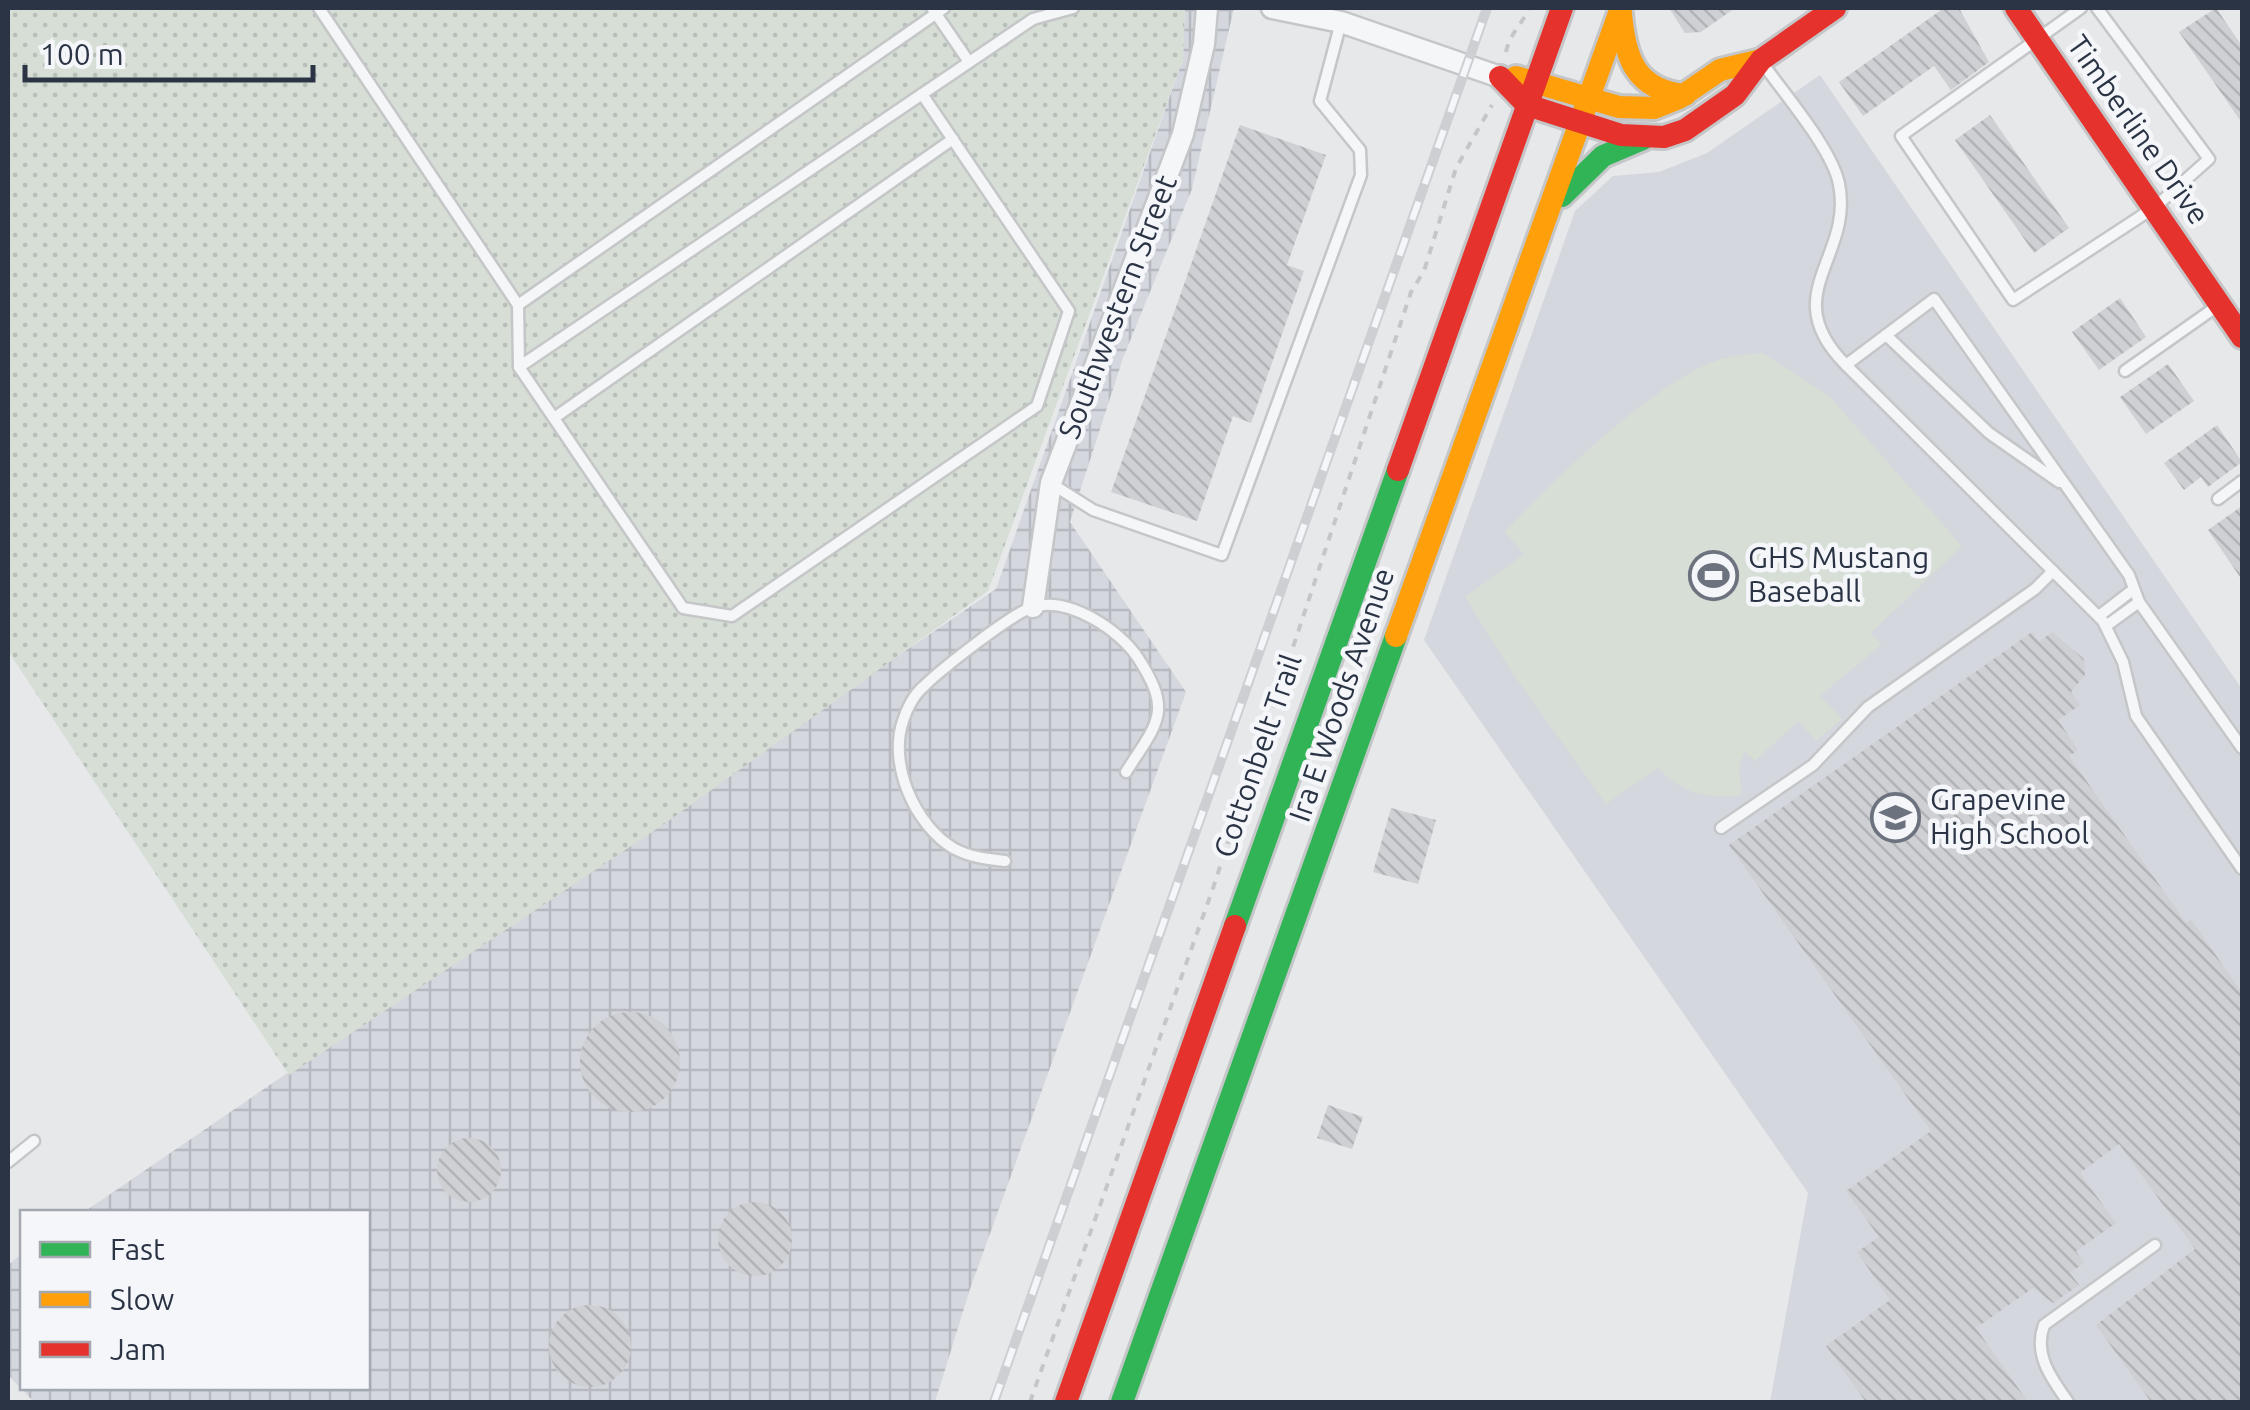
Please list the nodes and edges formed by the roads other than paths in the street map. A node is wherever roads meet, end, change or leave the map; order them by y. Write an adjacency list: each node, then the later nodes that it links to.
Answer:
1 (319, 8): 28 (lane)
2 (1074, 8): 15 (lane)
3 (1207, 8): 36 (street, Southwestern Street)
4 (1272, 8): 12 (street)
5 (1562, 8): 17 (main road, Ira E Woods Avenue)
6 (1621, 8): 19 (main road); 20 (main road, Ira E Woods Avenue)
7 (1835, 8): 14 (main road)
8 (2016, 8): 13 (main road, Timberline Drive)
9 (2081, 8): 13 (lane)
10 (2097, 8): 25 (lane)
11 (937, 9): 15 (lane); 28 (lane)
12 (1340, 22): 16 (street); 36 (lane)
13 (2036, 37): 25 (main road, Timberline Drive); 25 (lane)
14 (1761, 60): 19 (main road); 24 (main road); 31 (lane)
15 (969, 62): 18 (lane)
16 (1500, 76): 17 (main road); 21 (main road)
17 (1536, 78): 20 (main road); 21 (main road, Ira E Woods Avenue)
18 (922, 94): 23 (lane); 32 (lane)
19 (1685, 95): 20 (main road)
20 (1591, 96): 22 (main road, Ira E Woods Avenue)
21 (1527, 105): 22 (main road); 52 (main road, Ira E Woods Avenue)
22 (1582, 122): 24 (main road); 26 (main road, Ira E Woods Avenue)
23 (952, 139): 34 (lane); 34 (lane)
24 (1643, 140): 26 (main road)
25 (2155, 207): 27 (main road, Timberline Drive)
26 (1549, 210): 53 (main road, Ira E Woods Avenue)
27 (2220, 304): 30 (main road, Timberline Drive); 33 (lane)
28 (518, 305): 32 (lane)
29 (1886, 335): 31 (lane); 37 (lane); 37 (lane)
30 (2242, 337)
31 (1846, 365): 39 (lane)
32 (520, 367): 34 (lane)
33 (2125, 371)
34 (554, 418)
35 (2242, 481): 38 (lane)
36 (1051, 483): 42 (street, Southwestern Street)
37 (2068, 488): 40 (lane)
38 (2218, 499)
39 (2054, 571): 43 (lane); 46 (lane)
40 (2134, 590): 41 (lane); 43 (lane)
41 (2139, 602): 43 (lane); 44 (lane)
42 (1033, 607): 45 (lane); 47 (lane)
43 (2102, 621): 48 (lane)
44 (2242, 748)
45 (1126, 772)
46 (1721, 828)
47 (1004, 862)
48 (2242, 869)
49 (34, 1141): 50 (lane)
50 (8, 1162)
51 (2155, 1245): 54 (lane)
52 (1066, 1402)
53 (1122, 1402)
54 (2068, 1402)

